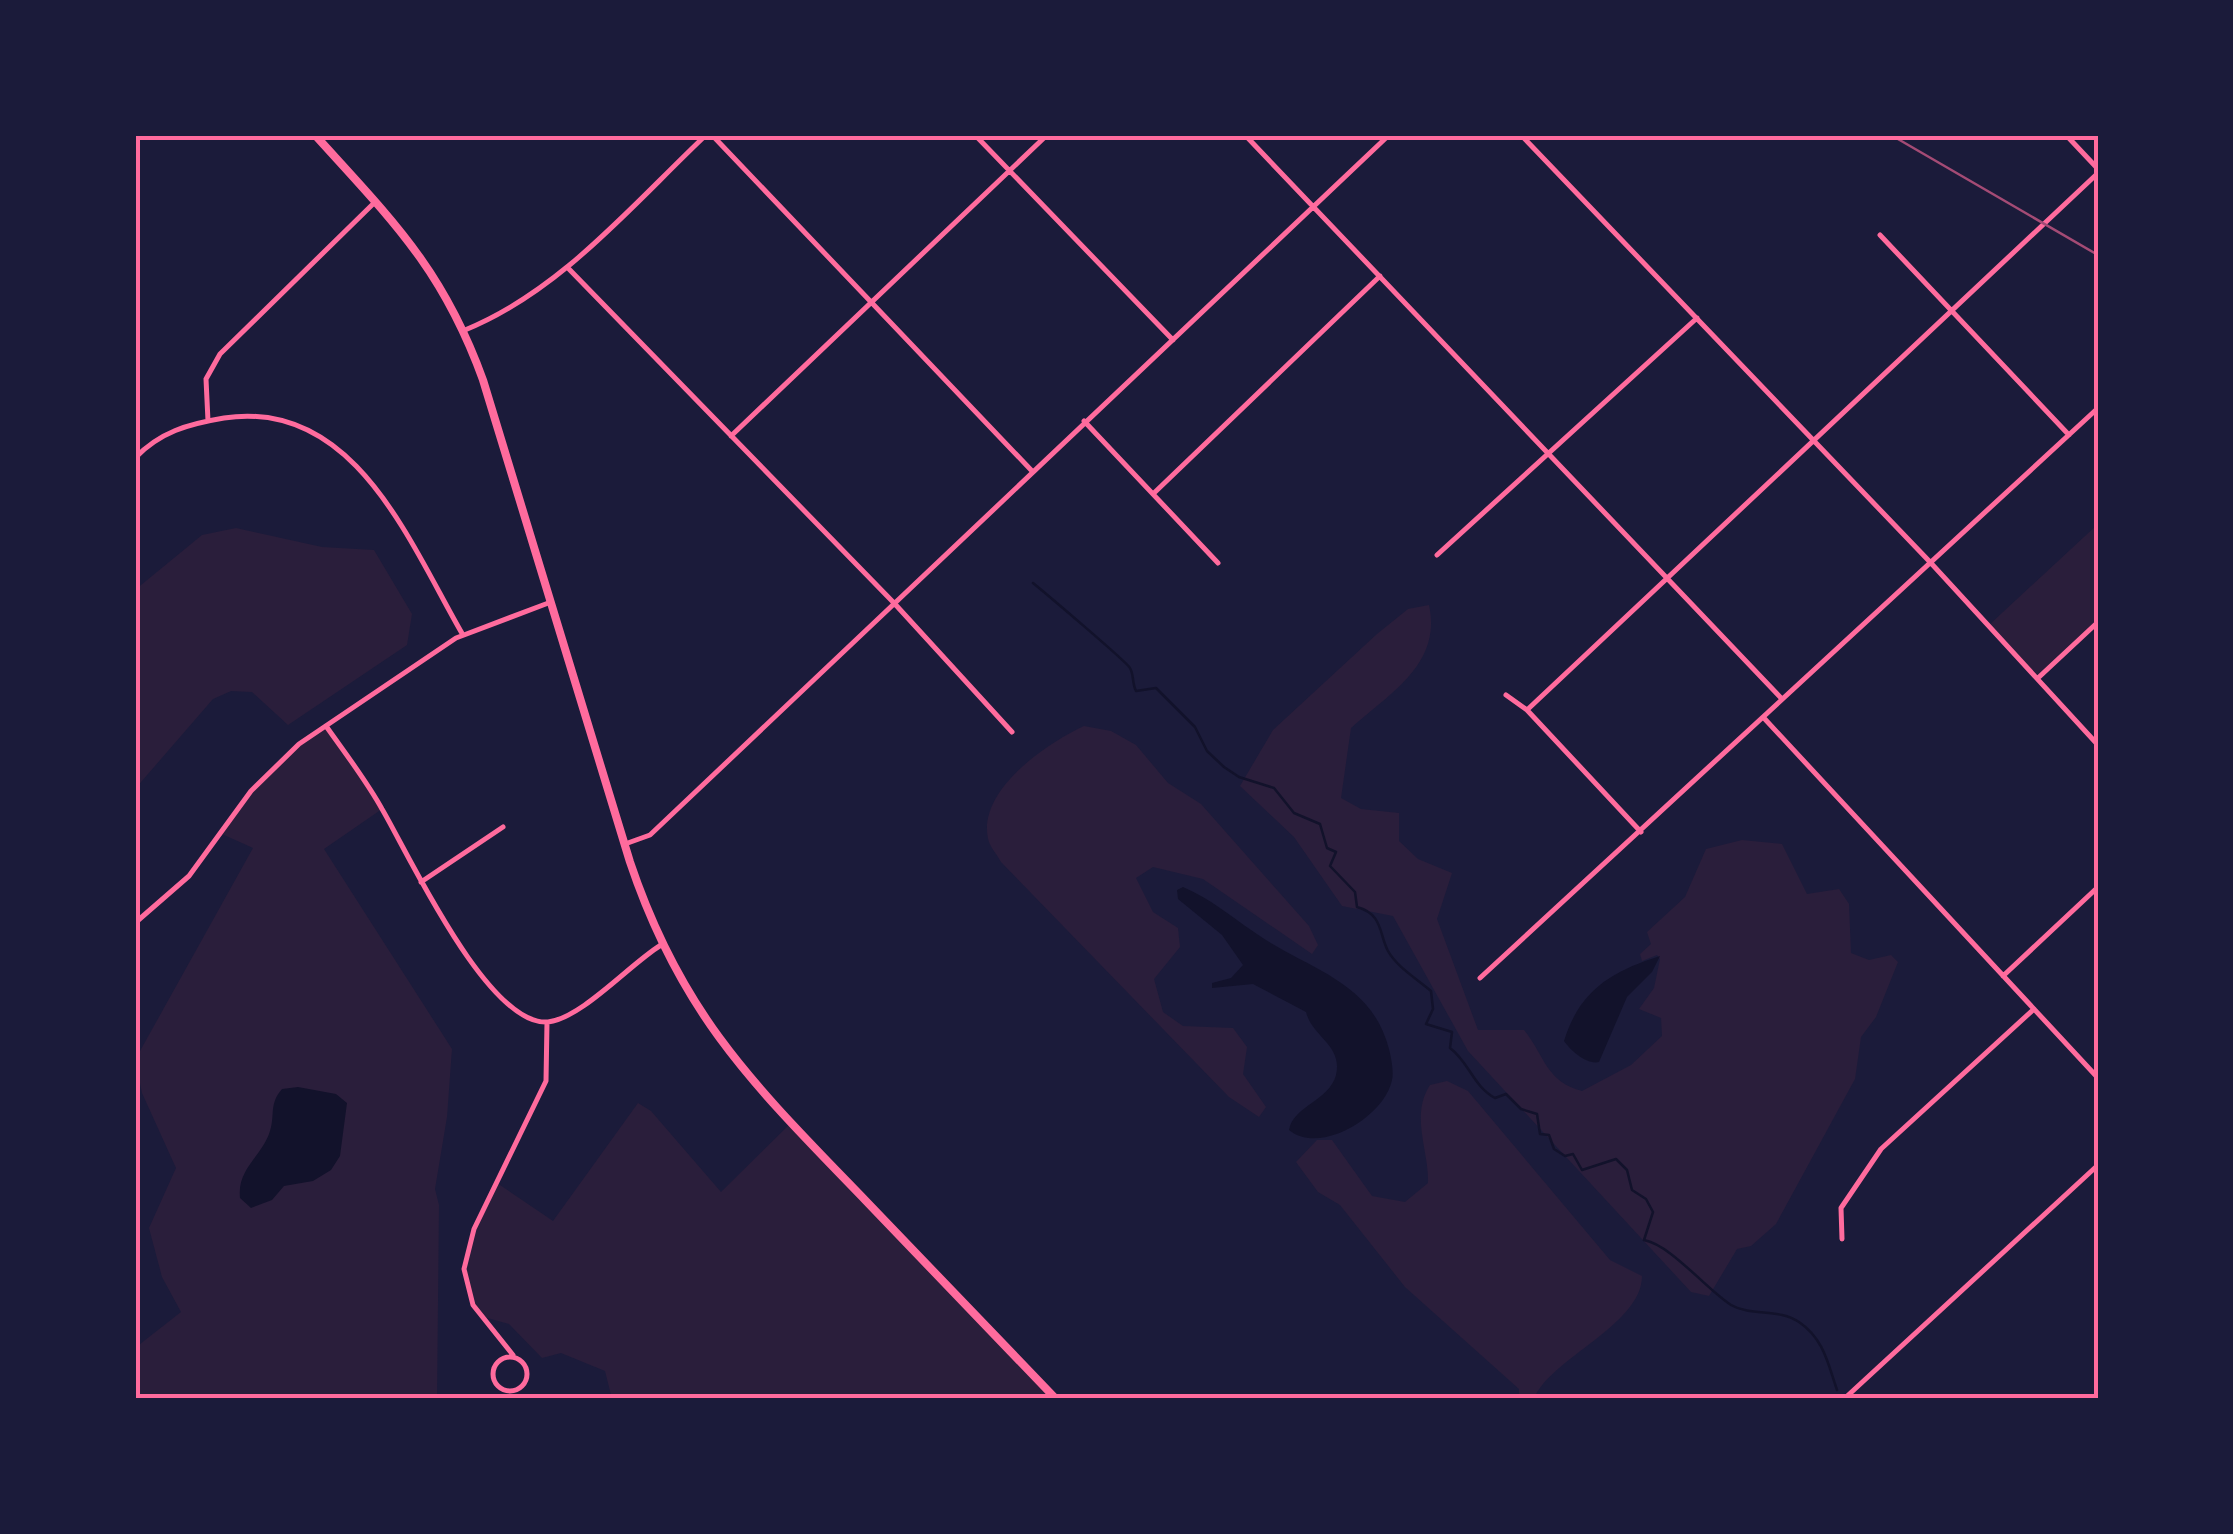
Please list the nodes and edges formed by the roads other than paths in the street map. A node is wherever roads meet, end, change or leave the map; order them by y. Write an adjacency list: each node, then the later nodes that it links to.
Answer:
1 (315, 135): 11 (main road)
2 (709, 135): 14 (street); 16 (street)
3 (976, 135): 9 (street)
4 (1048, 135): 9 (street)
5 (1245, 135): 12 (street)
6 (1388, 135): 12 (street)
7 (1520, 135): 18 (street)
8 (2066, 135): 10 (street)
9 (1010, 170): 16 (street); 20 (street)
10 (2098, 171): 17 (street)
11 (375, 202): 19 (main road); 22 (street)
12 (1313, 206): 15 (street); 20 (street)
13 (1880, 235): 17 (street)
14 (567, 267): 19 (street); 25 (street)
15 (1380, 276): 27 (street); 30 (street)
16 (871, 301): 25 (street); 29 (street)
17 (1952, 310): 24 (street); 26 (street)
18 (1697, 318): 26 (street); 27 (street)
19 (464, 330): 35 (main road)
20 (1173, 340): 23 (street)
21 (2098, 408): 24 (street)
22 (208, 421): 28 (street); 38 (street)
23 (1084, 421): 29 (street); 30 (street)
24 (2068, 435): 32 (street)
25 (732, 436): 36 (street)
26 (1813, 440): 32 (street); 34 (street)
27 (1550, 451): 31 (street); 34 (street)
28 (135, 458)
29 (1032, 471): 36 (street)
30 (1154, 494): 33 (street)
31 (1436, 555)
32 (1930, 562): 39 (street); 41 (street)
33 (1218, 563)
34 (1668, 578): 41 (street); 42 (street)
35 (552, 602): 38 (street); 49 (main road)
36 (894, 603): 45 (street); 49 (street)
37 (2098, 622): 39 (street)
38 (463, 635): 44 (street)
39 (2037, 679): 46 (street)
40 (1506, 695): 42 (street)
41 (1782, 699): 43 (street)
42 (1528, 710): 48 (street)
43 (1763, 717): 48 (street); 54 (street)
44 (326, 726): 50 (street); 52 (street)
45 (1012, 732)
46 (2098, 746)
47 (503, 828): 50 (street)
48 (1642, 832): 55 (street)
49 (625, 844): 53 (main road)
50 (420, 882): 57 (street)
51 (2098, 887): 54 (street)
52 (135, 923)
53 (662, 945): 57 (street); 62 (main road)
54 (2003, 976): 56 (street)
55 (1480, 978)
56 (2034, 1009): 58 (street); 60 (street)
57 (547, 1022): 61 (street)
58 (2098, 1078)
59 (2098, 1164): 63 (street)
60 (1842, 1239)
61 (513, 1354): 61 (street)
62 (1056, 1399)
63 (1844, 1399)

